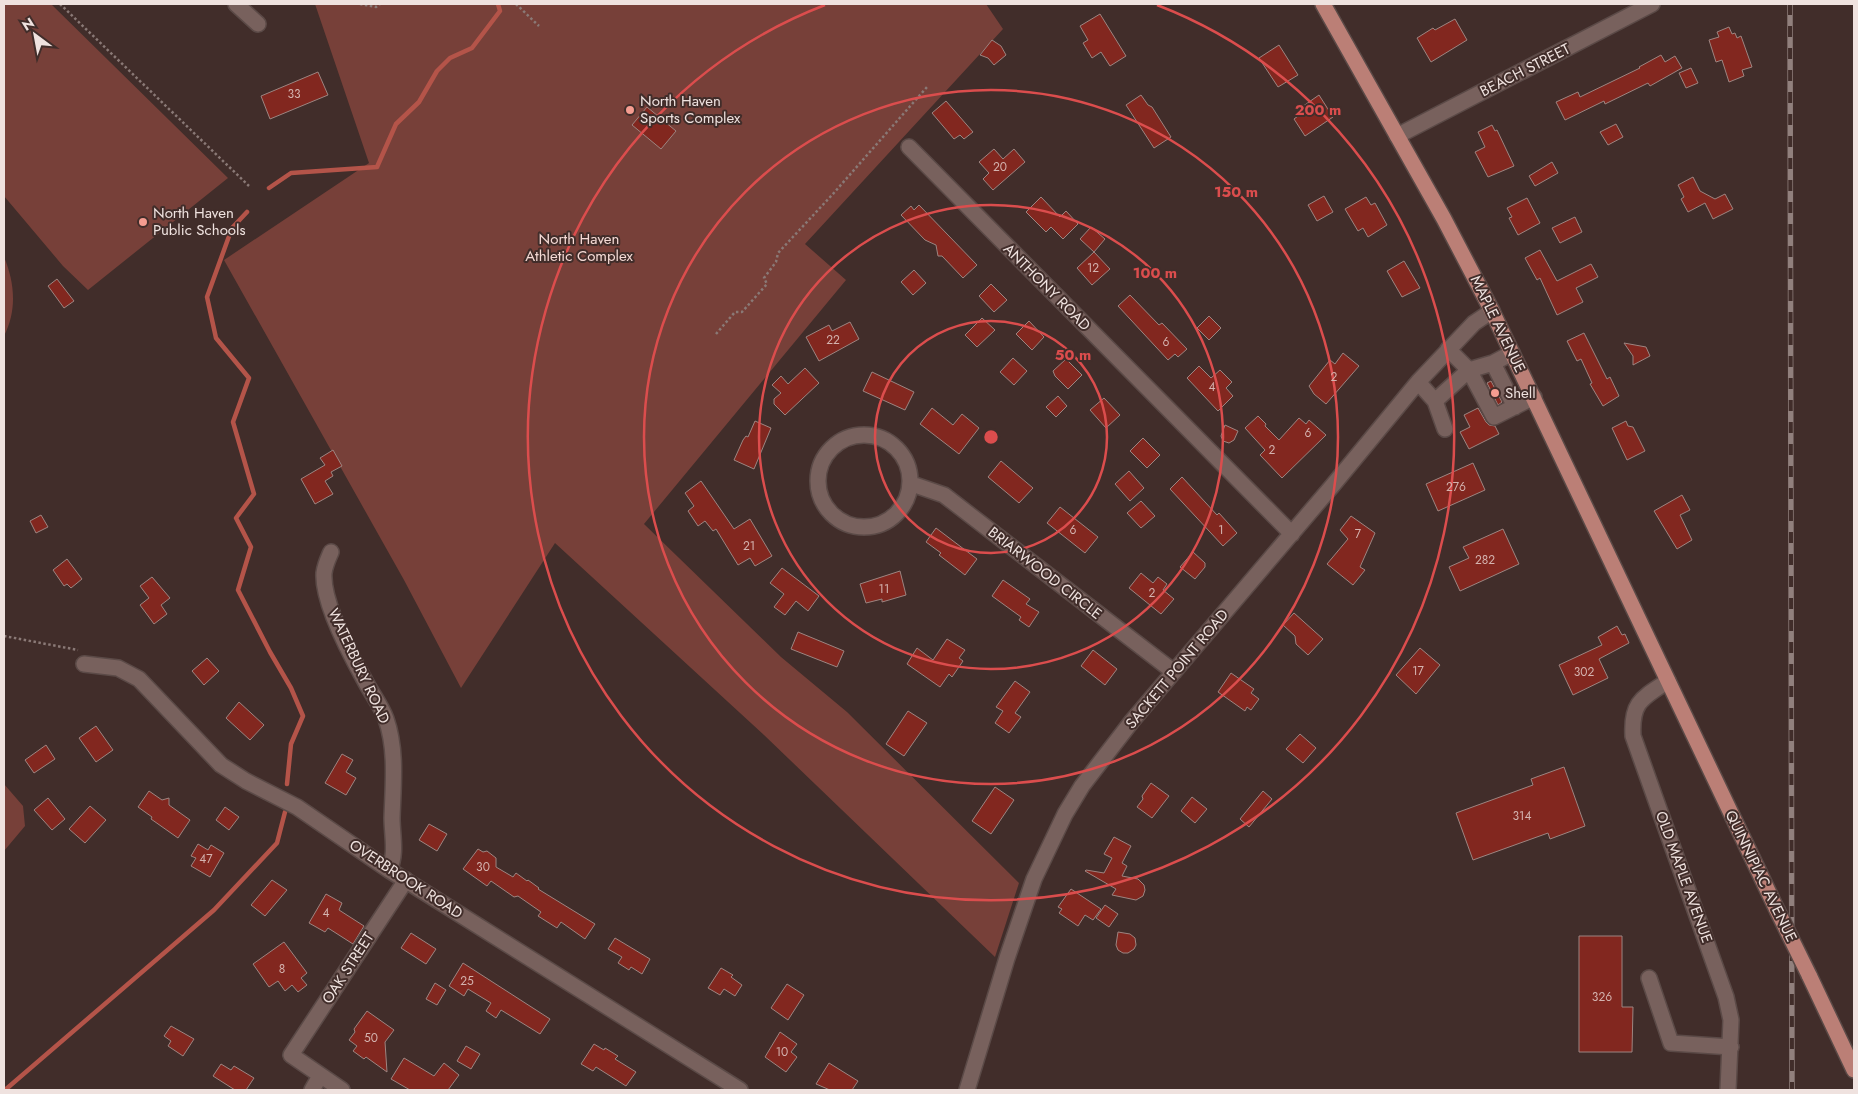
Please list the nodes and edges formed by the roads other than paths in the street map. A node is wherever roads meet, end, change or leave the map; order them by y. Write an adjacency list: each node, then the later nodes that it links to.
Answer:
1 (236, 4): 4 (street)
2 (1323, 4): 5 (main road, MAPLE AVENUE)
3 (1652, 4): 5 (street, BEACH STREET)
4 (258, 24)
5 (1397, 136): 7 (main road, MAPLE AVENUE)
6 (909, 147): 18 (street, ANTHONY ROAD)
7 (1492, 311): 8 (street, SACKETT POINT ROAD); 9 (main road, MAPLE AVENUE)
8 (1448, 349): 11 (street); 12 (street, SACKETT POINT ROAD)
9 (1512, 353): 10 (street); 13 (main road, MAPLE AVENUE)
10 (1492, 363): 11 (street); 15 (street)
11 (1469, 370): 14 (street); 15 (street)
12 (1418, 382): 14 (street); 18 (street, SACKETT POINT ROAD)
13 (1534, 397): 15 (street); 22 (main road, MAPLE AVENUE)
14 (1435, 402): 16 (street)
15 (1514, 406)
16 (1445, 429)
17 (912, 484): 17 (street); 21 (street, BRIARWOOD CIRCLE)
18 (1292, 534): 21 (street, SACKETT POINT ROAD)
19 (331, 552): 23 (street, WATERBURY ROAD)
20 (82, 657): 23 (street, OVERBROOK ROAD)
21 (1174, 672): 32 (street, SACKETT POINT ROAD)
22 (1668, 681): 26 (street, OLD MAPLE AVENUE); 27 (main road, QUINNIPIAC AVENUE, bridge)
23 (389, 870): 24 (street, OVERBROOK ROAD)
24 (406, 880): 28 (street, OAK STREET); 31 (street, OVERBROOK ROAD)
25 (1650, 978): 26 (street)
26 (1731, 1047): 33 (street, OLD MAPLE AVENUE)
27 (1854, 1070)
28 (320, 1076): 29 (street); 30 (street)
29 (312, 1090)
30 (342, 1090)
31 (740, 1090)
32 (967, 1090)
33 (1728, 1090)

